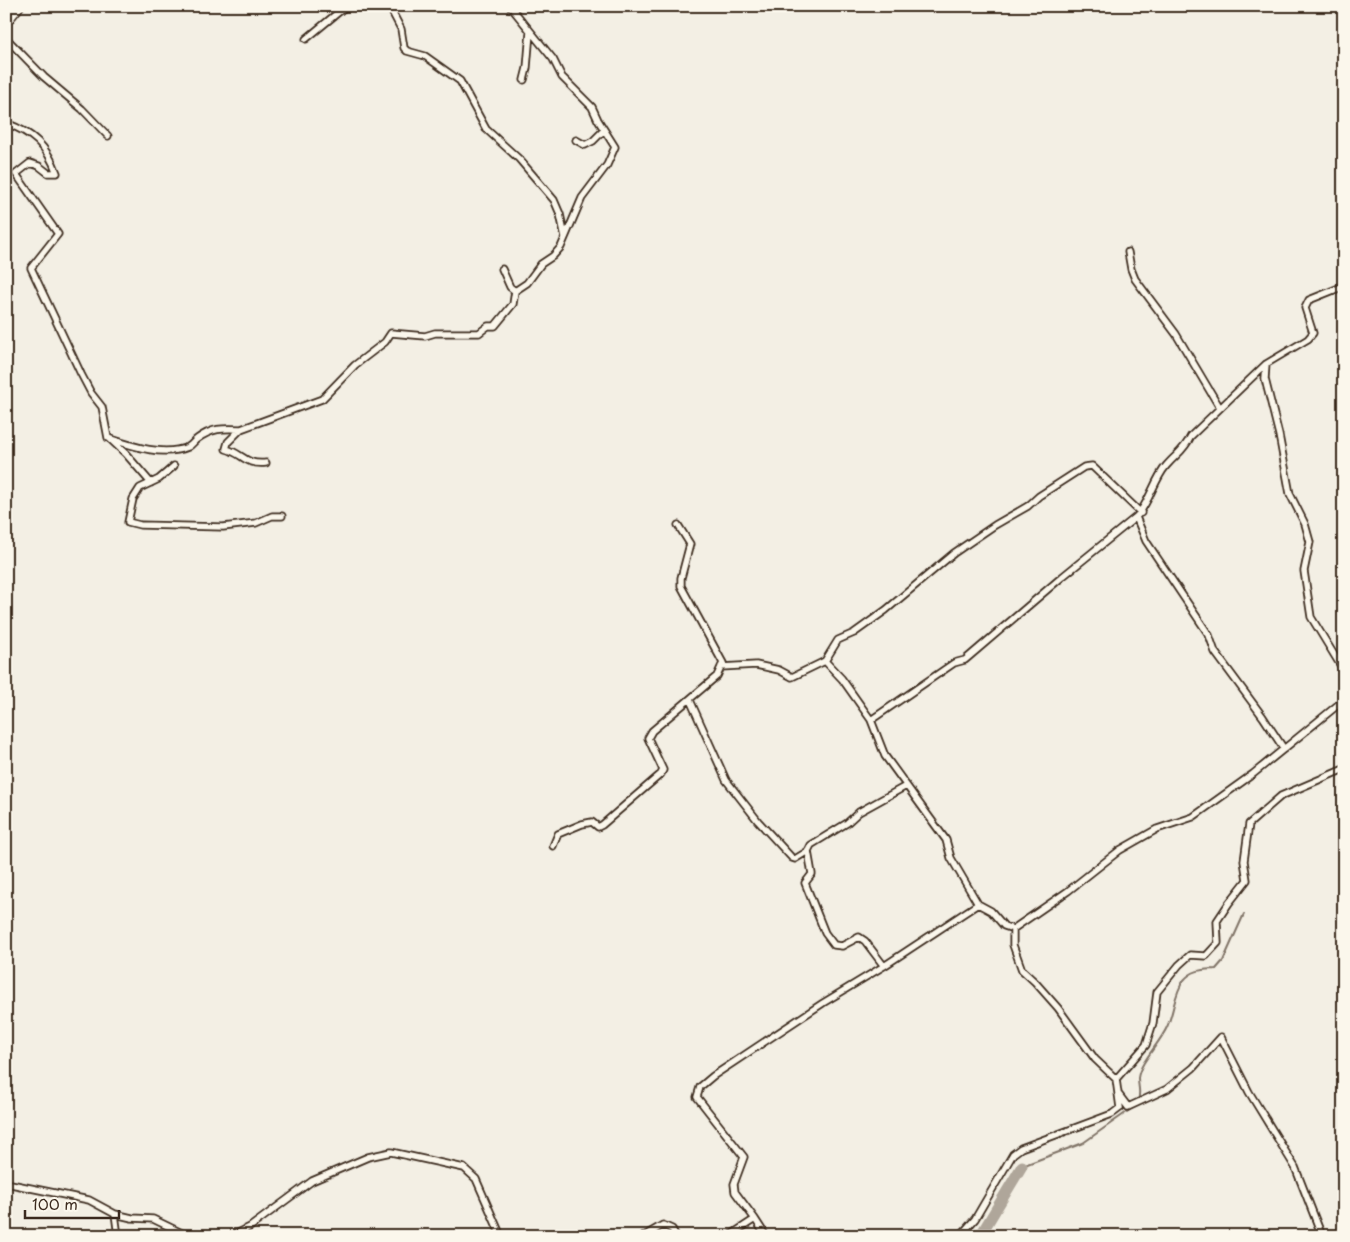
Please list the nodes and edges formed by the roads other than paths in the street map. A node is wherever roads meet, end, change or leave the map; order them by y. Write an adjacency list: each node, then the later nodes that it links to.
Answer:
1 (18, 6): 5 (main road)
2 (346, 6): 8 (street)
3 (389, 6): 14 (street)
4 (510, 6): 6 (street)
5 (6, 22)
6 (530, 32): 9 (street); 11 (street)
7 (6, 38): 12 (street)
8 (306, 39)
9 (524, 80)
10 (6, 123): 22 (street)
11 (604, 130): 13 (street); 14 (street)
12 (108, 136)
13 (576, 140)
14 (565, 237): 18 (street)
15 (1128, 252): 20 (street)
16 (502, 269): 18 (street)
17 (1344, 286): 19 (street)
18 (515, 291): 21 (street)
19 (1266, 364): 20 (street); 31 (street)
20 (1220, 408): 26 (street)
21 (241, 429): 22 (street); 23 (street)
22 (108, 438): 25 (street)
23 (266, 463)
24 (174, 466): 25 (street)
25 (151, 482): 27 (street)
26 (1138, 515): 29 (street); 34 (street); 35 (street)
27 (282, 516)
28 (678, 525): 30 (street)
29 (825, 661): 30 (street); 34 (street)
30 (721, 667): 32 (street)
31 (1344, 670)
32 (690, 700): 38 (street); 39 (street)
33 (1344, 700): 35 (street)
34 (871, 720): 37 (street)
35 (1284, 749): 41 (street)
36 (1344, 770): 43 (street)
37 (906, 786): 39 (street); 40 (street)
38 (552, 846)
39 (808, 851): 42 (street)
40 (978, 904): 41 (street); 42 (street)
41 (1013, 928): 43 (street)
42 (884, 966): 47 (street)
43 (1116, 1080): 44 (street)
44 (1118, 1093): 56 (street); 57 (street)
45 (6, 1183): 46 (street)
46 (115, 1214): 48 (street); 49 (street)
47 (755, 1219): 54 (street); 55 (street)
48 (182, 1235)
49 (118, 1236)
50 (232, 1236): 51 (street)
51 (501, 1236)
52 (644, 1236): 53 (street)
53 (676, 1236)
54 (729, 1236)
55 (766, 1236)
56 (960, 1236)
57 (1322, 1236)

